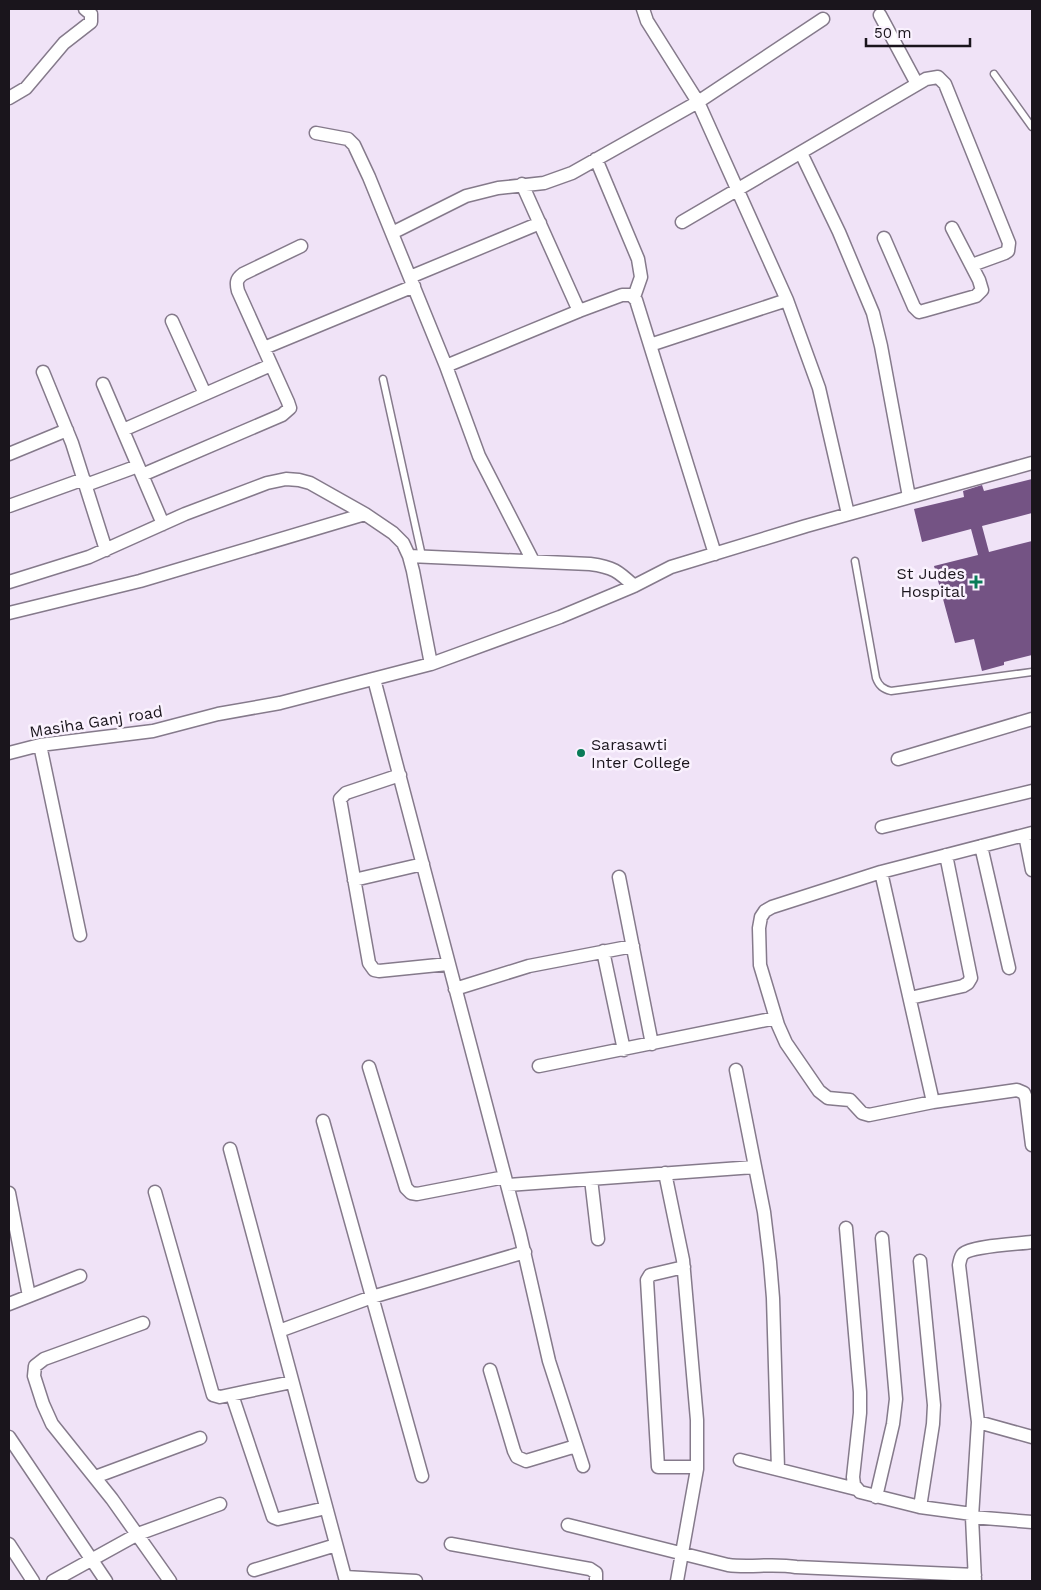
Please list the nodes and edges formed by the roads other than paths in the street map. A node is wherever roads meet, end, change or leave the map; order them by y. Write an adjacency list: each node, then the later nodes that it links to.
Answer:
1 (85, 9): 7 (street)
2 (643, 9): 8 (street)
3 (880, 15): 6 (street)
4 (823, 19): 8 (street)
5 (994, 74): 9 (lane)
6 (918, 84): 11 (street); 21 (street)
7 (9, 98)
8 (698, 102): 12 (street); 14 (street)
9 (1032, 127)
10 (316, 134): 18 (street)
11 (801, 153): 14 (street); 41 (street)
12 (596, 159): 13 (street); 23 (street)
13 (522, 184): 16 (street); 18 (street)
14 (737, 188): 15 (street); 24 (street)
15 (682, 222)
16 (540, 223): 22 (street); 25 (street)
17 (952, 228): 21 (street)
18 (392, 233): 22 (street)
19 (884, 238): 21 (street)
20 (301, 246): 28 (street)
21 (972, 265)
22 (412, 282): 28 (street); 30 (street)
23 (634, 297): 25 (street); 27 (street)
24 (788, 300): 27 (street); 44 (street)
25 (579, 311): 30 (street)
26 (172, 321): 34 (street)
27 (650, 345): 47 (street)
28 (264, 348): 29 (street)
29 (271, 364): 34 (street); 39 (street)
30 (446, 366): 49 (street)
31 (43, 372): 35 (street)
32 (383, 379): 48 (lane)
33 (103, 384): 36 (street)
34 (206, 394): 36 (street)
35 (67, 430): 37 (street); 40 (street)
36 (123, 430): 39 (street)
37 (9, 454)
38 (1032, 463): 41 (street, Masiha Ganj road)
39 (140, 470): 40 (street); 45 (street)
40 (85, 482): 42 (street); 46 (street)
41 (909, 497): 44 (street, Masiha Ganj road)
42 (9, 506)
43 (364, 514): 45 (street); 48 (street); 53 (street)
44 (848, 514): 47 (street, Masiha Ganj road)
45 (163, 524): 46 (street)
46 (106, 550): 51 (street)
47 (715, 554): 52 (street, Masiha Ganj road)
48 (415, 556): 49 (street); 54 (street)
49 (533, 561): 52 (street)
50 (855, 561): 55 (lane)
51 (9, 582)
52 (634, 586): 54 (street, Masiha Ganj road)
53 (9, 613)
54 (431, 664): 56 (street, Masiha Ganj road)
55 (1032, 672)
56 (374, 679): 58 (street, Masiha Ganj road); 61 (street)
57 (1032, 719): 60 (street)
58 (40, 745): 59 (street, Masiha Ganj road); 72 (street)
59 (9, 753)
60 (898, 759)
61 (400, 775): 67 (street); 71 (street)
62 (1032, 790): 63 (street)
63 (882, 827)
64 (1029, 834): 65 (street); 68 (street)
65 (981, 846): 66 (street); 76 (street)
66 (946, 855): 69 (street); 78 (street)
67 (423, 864): 71 (street); 75 (street)
68 (1032, 870)
69 (881, 872): 78 (street); 79 (street)
70 (619, 877): 73 (street)
71 (354, 880): 75 (street)
72 (80, 936)
73 (633, 946): 74 (street); 80 (street)
74 (602, 952): 77 (street); 81 (street)
75 (448, 964): 77 (street)
76 (1009, 968)
77 (455, 989): 92 (street)
78 (910, 998): 85 (street)
79 (776, 1018): 80 (street); 85 (street)
80 (652, 1044): 81 (street)
81 (624, 1050): 83 (street)
82 (369, 1066): 92 (street)
83 (539, 1066)
84 (736, 1070): 89 (street)
85 (933, 1102): 87 (street)
86 (323, 1121): 104 (street)
87 (1032, 1145)
88 (230, 1149): 107 (street)
89 (754, 1167): 90 (street); 119 (street)
90 (665, 1174): 91 (street); 101 (street)
91 (590, 1179): 92 (street); 97 (street)
92 (506, 1181): 99 (street)
93 (155, 1192): 110 (street)
94 (9, 1193): 103 (street)
95 (846, 1228): 122 (street)
96 (882, 1238): 123 (street)
97 (598, 1239)
98 (1032, 1242): 111 (street)
99 (525, 1252): 104 (street); 115 (street)
100 (920, 1261): 125 (street)
101 (684, 1268): 118 (street); 118 (street)
102 (80, 1276): 103 (street)
103 (29, 1296): 105 (street)
104 (372, 1297): 107 (street); 120 (street)
105 (9, 1304)
106 (142, 1324): 121 (street)
107 (279, 1331): 109 (street)
108 (490, 1370): 115 (street)
109 (292, 1382): 110 (street); 126 (street)
110 (232, 1395): 126 (street)
111 (978, 1422): 113 (street); 127 (street)
112 (9, 1437): 135 (street)
113 (1032, 1437)
114 (200, 1438): 121 (street)
115 (576, 1446): 117 (street)
116 (740, 1460): 119 (street)
117 (583, 1466)
118 (697, 1467): 134 (street)
119 (778, 1469): 122 (street)
120 (422, 1476)
121 (95, 1477): 130 (street)
122 (856, 1489): 123 (street)
123 (876, 1497): 125 (street)
124 (220, 1504): 130 (street)
125 (920, 1507): 127 (street)
126 (326, 1508): 133 (street)
127 (972, 1516): 128 (street); 137 (street)
128 (1032, 1522)
129 (568, 1525): 134 (street)
130 (138, 1534): 135 (street); 142 (street)
131 (9, 1544): 139 (street)
132 (451, 1544): 144 (street)
133 (336, 1545): 136 (street); 138 (street)
134 (682, 1553): 137 (street); 145 (street)
135 (92, 1561): 140 (street); 141 (street)
136 (254, 1570)
137 (975, 1578)
138 (346, 1579): 143 (street)
139 (33, 1581)
140 (53, 1581)
141 (106, 1581)
142 (170, 1581)
143 (416, 1581)
144 (596, 1581)
145 (677, 1581)

